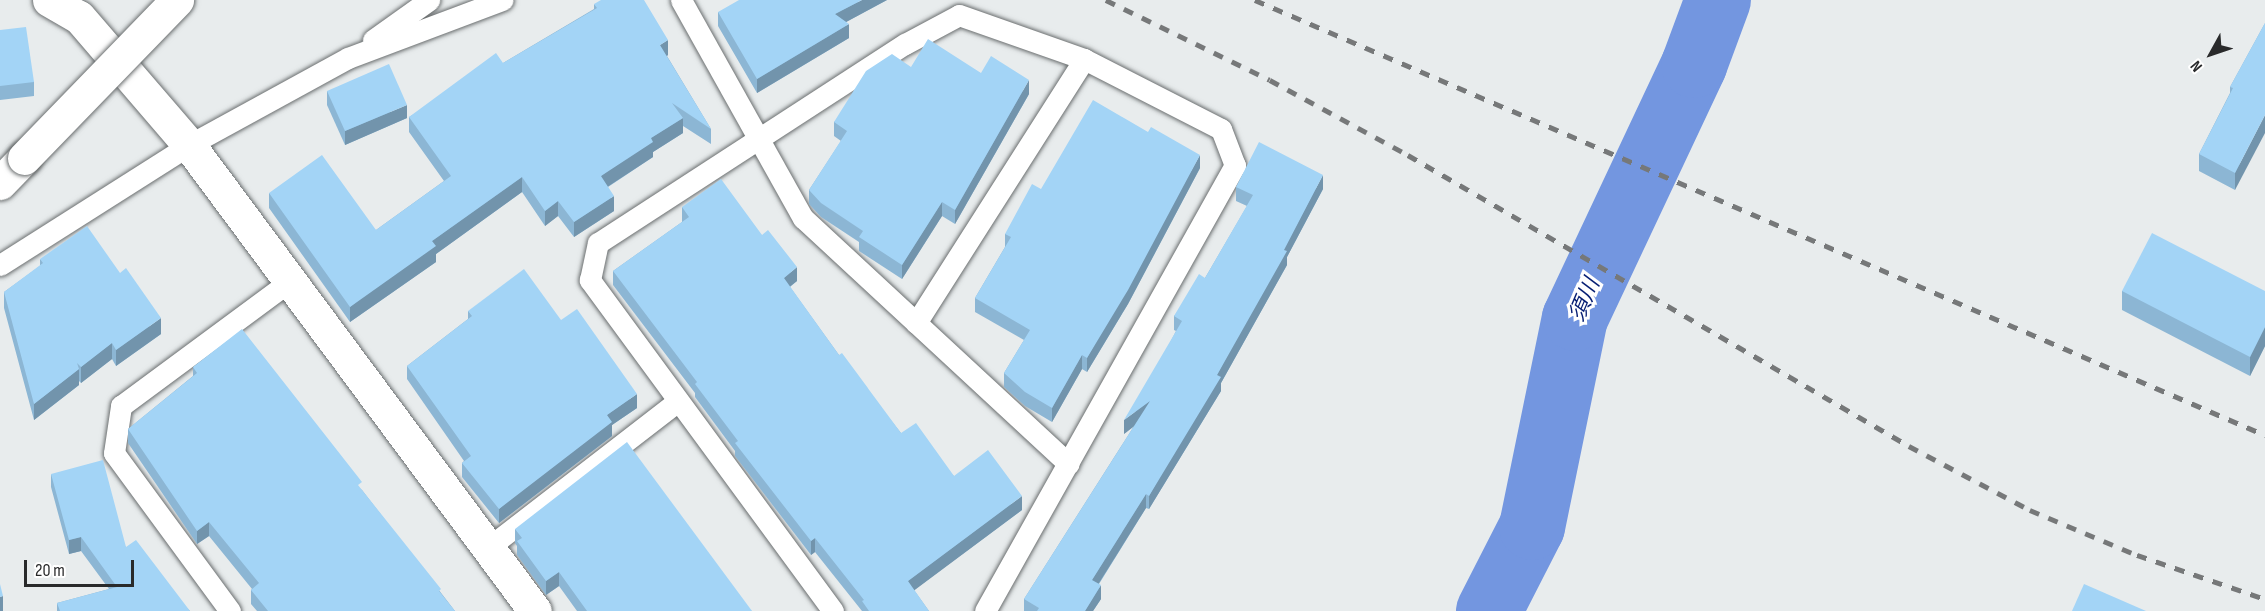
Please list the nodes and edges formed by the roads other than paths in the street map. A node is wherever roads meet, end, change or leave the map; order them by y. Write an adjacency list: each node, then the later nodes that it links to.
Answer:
1 (49, 0): 9 (street)
2 (177, 0): 10 (street, bridge)
3 (429, 0): 6 (lane)
4 (502, 0): 6 (lane)
5 (681, 0): 8 (lane)
6 (348, 58): 9 (lane)
7 (1084, 59): 8 (lane); 13 (lane); 15 (lane)
8 (759, 138): 13 (lane); 14 (lane)
9 (189, 145): 11 (lane); 12 (street)
10 (0, 183)
11 (0, 265)
12 (290, 281): 16 (street); 17 (lane)
13 (916, 323): 15 (lane)
14 (678, 401): 16 (lane); 19 (lane)
15 (1069, 464): 20 (lane)
16 (489, 547): 18 (street)
17 (230, 611)
18 (535, 611)
19 (833, 611)
20 (985, 611)

